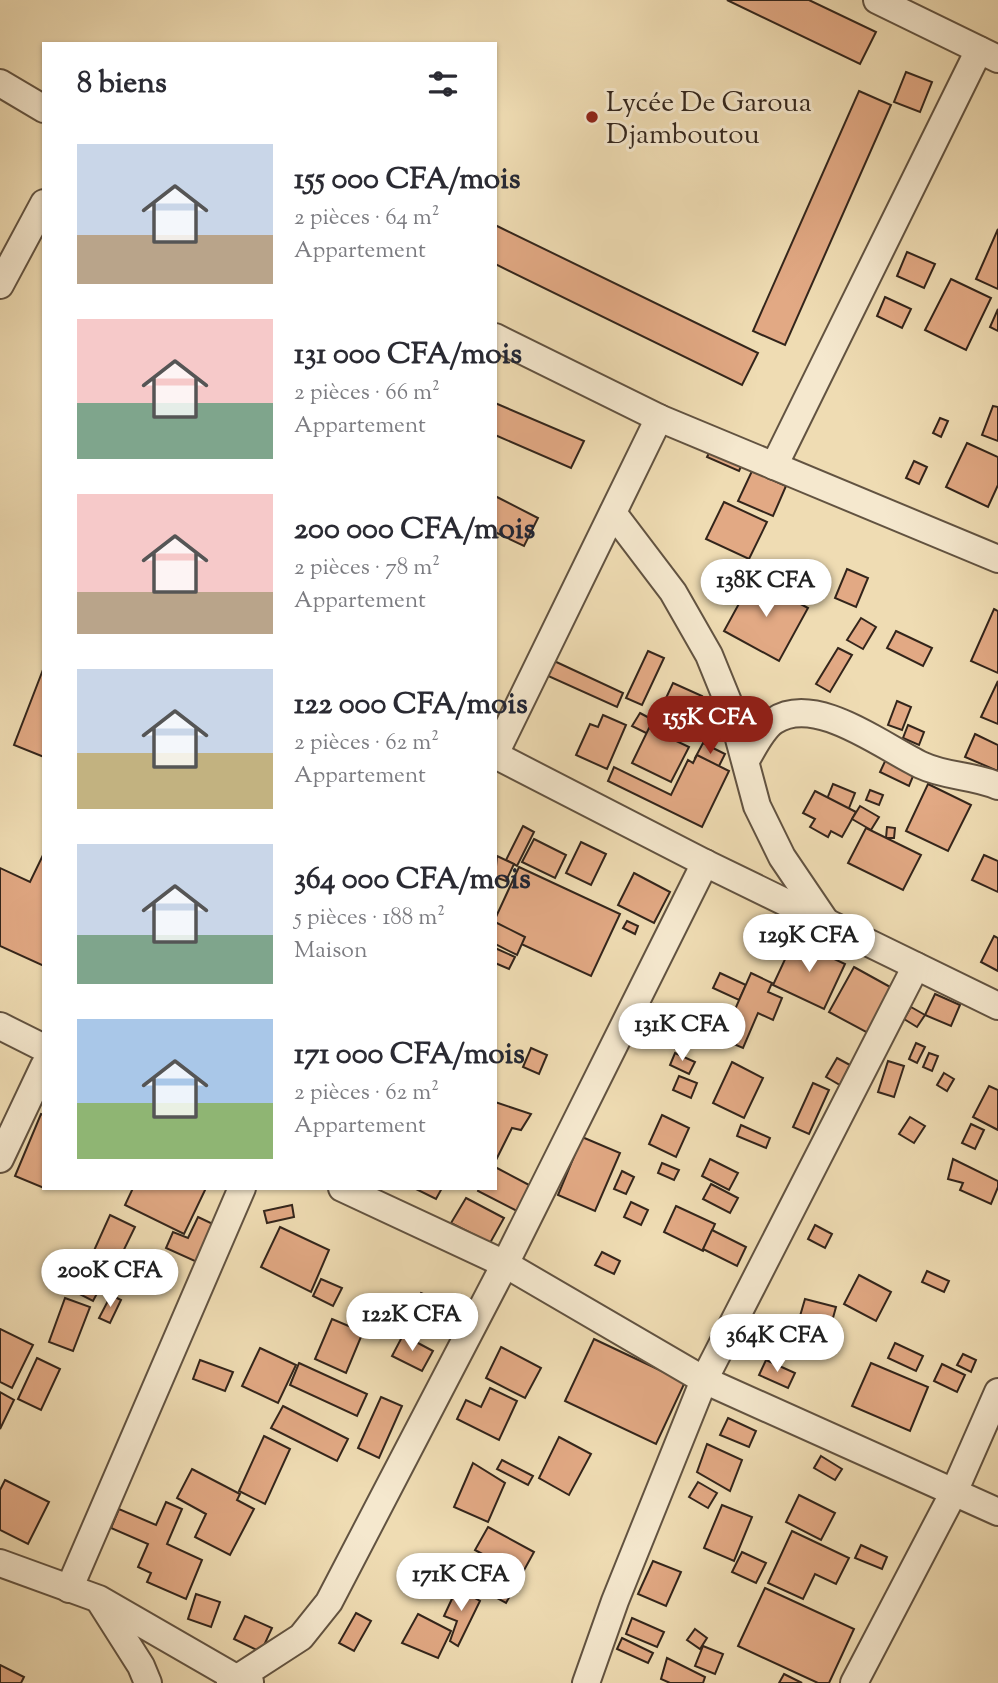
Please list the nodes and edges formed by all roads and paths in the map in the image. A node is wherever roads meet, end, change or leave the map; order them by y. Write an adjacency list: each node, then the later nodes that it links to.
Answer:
1 (877, 0): 2 (street)
2 (988, 54): 9 (street)
3 (0, 83): 4 (street)
4 (42, 108)
5 (42, 207): 6 (street)
6 (0, 285)
7 (497, 338): 8 (street)
8 (659, 418): 9 (street); 10 (street)
9 (774, 466): 11 (street)
10 (613, 513): 12 (street); 14 (street)
11 (997, 556)
12 (497, 750)
13 (497, 755): 16 (street)
14 (746, 760): 15 (street); 17 (street)
15 (998, 786)
16 (705, 863): 17 (street); 26 (street)
17 (827, 923): 18 (street)
18 (916, 966): 19 (street); 27 (street)
19 (998, 1006)
20 (0, 1026): 21 (street)
21 (42, 1047)
22 (42, 1070): 23 (street)
23 (0, 1159)
24 (241, 1190): 32 (street)
25 (346, 1190): 26 (street)
26 (505, 1264): 27 (street); 34 (street)
27 (704, 1380): 29 (street); 36 (street)
28 (998, 1392): 29 (street)
29 (954, 1492): 30 (street); 37 (street)
30 (998, 1512)
31 (0, 1563): 32 (street)
32 (69, 1590): 33 (street)
33 (99, 1599): 34 (street); 35 (street)
34 (241, 1681)
35 (148, 1683)
36 (586, 1683)
37 (854, 1683)

